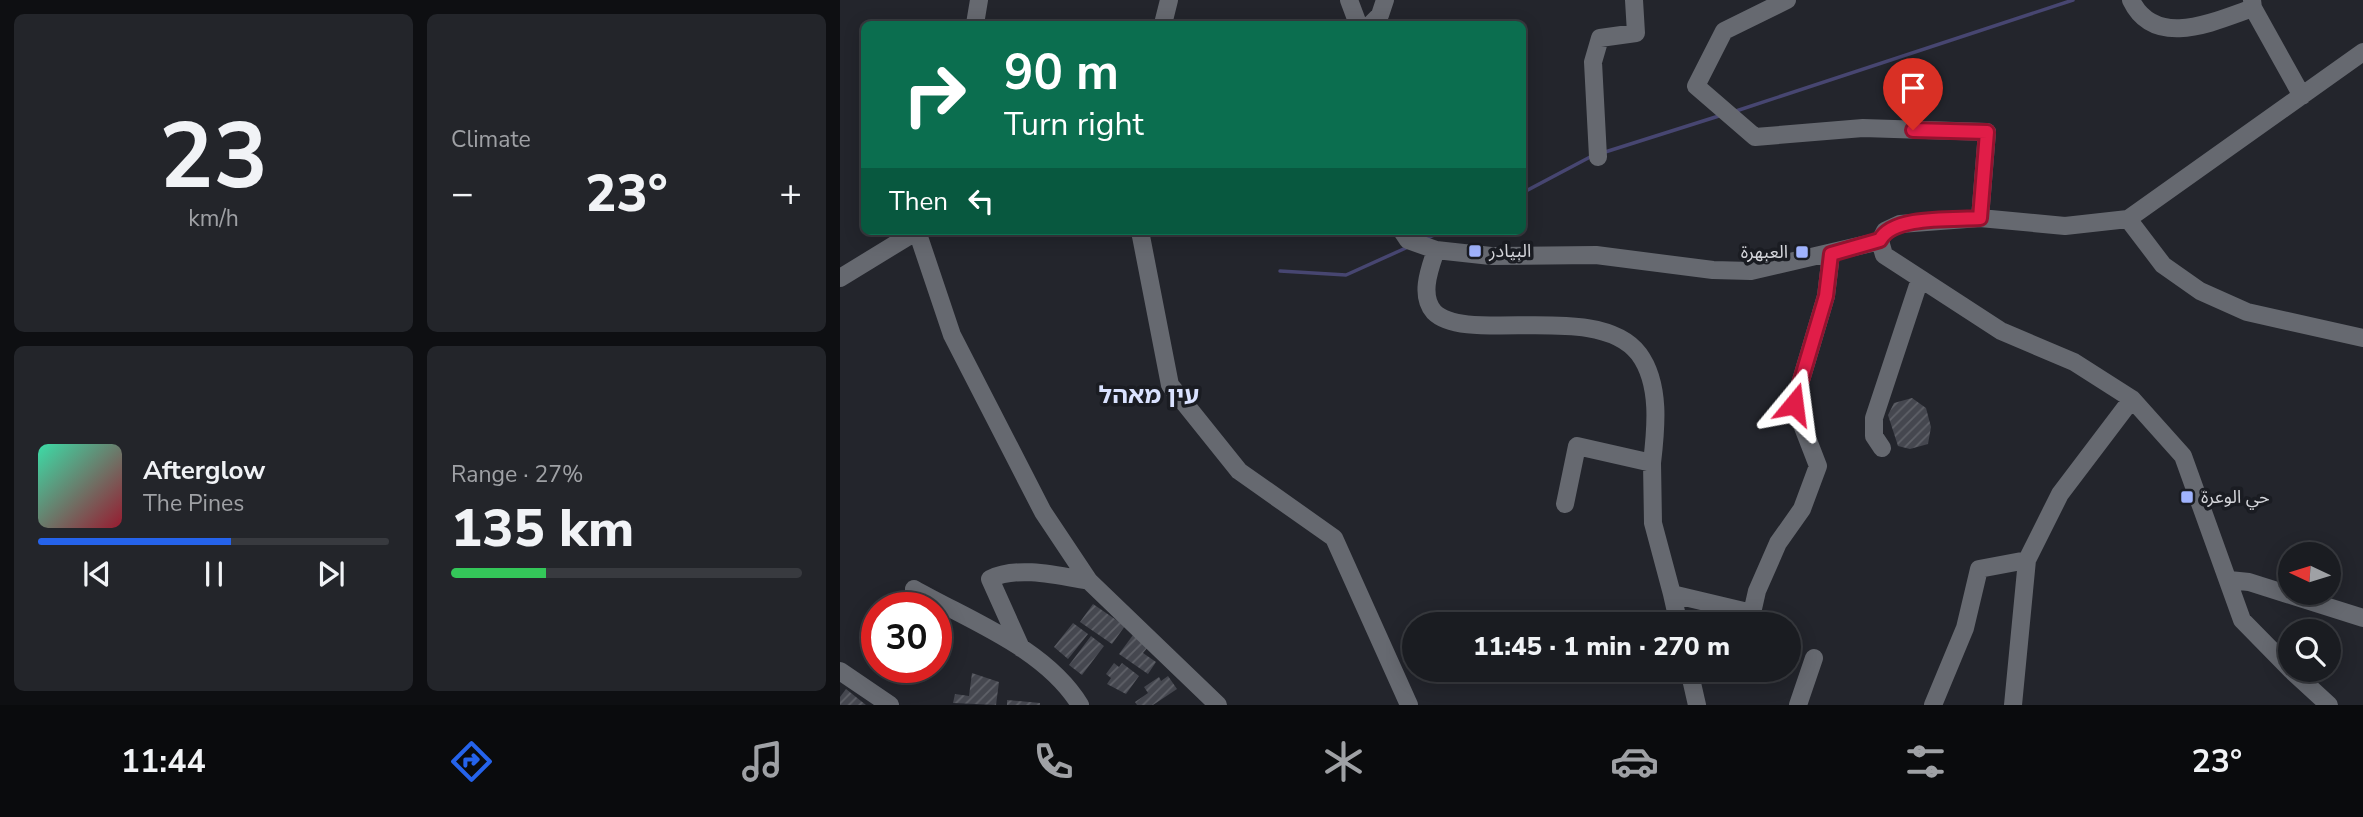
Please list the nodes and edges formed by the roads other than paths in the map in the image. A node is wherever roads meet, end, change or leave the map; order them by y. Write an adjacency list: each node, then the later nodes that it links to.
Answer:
1 (979, 0): 9 (street)
2 (1169, 0): 10 (street)
3 (1349, 0): 11 (street)
4 (1385, 0): 12 (street)
5 (1634, 0): 15 (street)
6 (1787, 0): 16 (street)
7 (2131, 0): 8 (street)
8 (2252, 4): 14 (street)
9 (976, 21)
10 (1164, 21)
11 (1357, 21)
12 (1374, 21)
13 (2363, 52): 14 (street)
14 (2302, 96): 17 (street)
15 (1598, 158)
16 (1980, 218): 17 (street); 22 (street)
17 (2128, 219): 27 (street)
18 (910, 235): 25 (street)
19 (918, 235): 34 (street)
20 (1141, 235): 46 (street)
21 (1405, 235): 23 (street)
22 (1880, 240): 24 (street); 26 (street)
23 (1436, 250): 24 (street); 30 (street)
24 (1831, 254): 36 (street)
25 (840, 278)
26 (1920, 279): 28 (street); 29 (street)
27 (2363, 338)
28 (2132, 399): 32 (street); 33 (street)
29 (1882, 448)
30 (1652, 464): 31 (street); 36 (street)
31 (1565, 504)
32 (2026, 560): 52 (street); 53 (street)
33 (2229, 580): 38 (street); 40 (street)
34 (1089, 581): 39 (street); 49 (street)
35 (914, 589): 39 (street)
36 (1672, 594): 37 (street)
37 (1676, 612)
38 (2363, 618)
39 (1021, 648): 48 (street)
40 (2278, 657)
41 (1814, 658): 51 (street)
42 (840, 671): 47 (street)
43 (1692, 682): 50 (street)
44 (2298, 682): 45 (street)
45 (2308, 698): 54 (street)
46 (1403, 702)
47 (890, 705)
48 (1080, 705)
49 (1218, 705)
50 (1697, 705)
51 (1798, 705)
52 (1933, 705)
53 (2013, 705)
54 (2329, 705)

